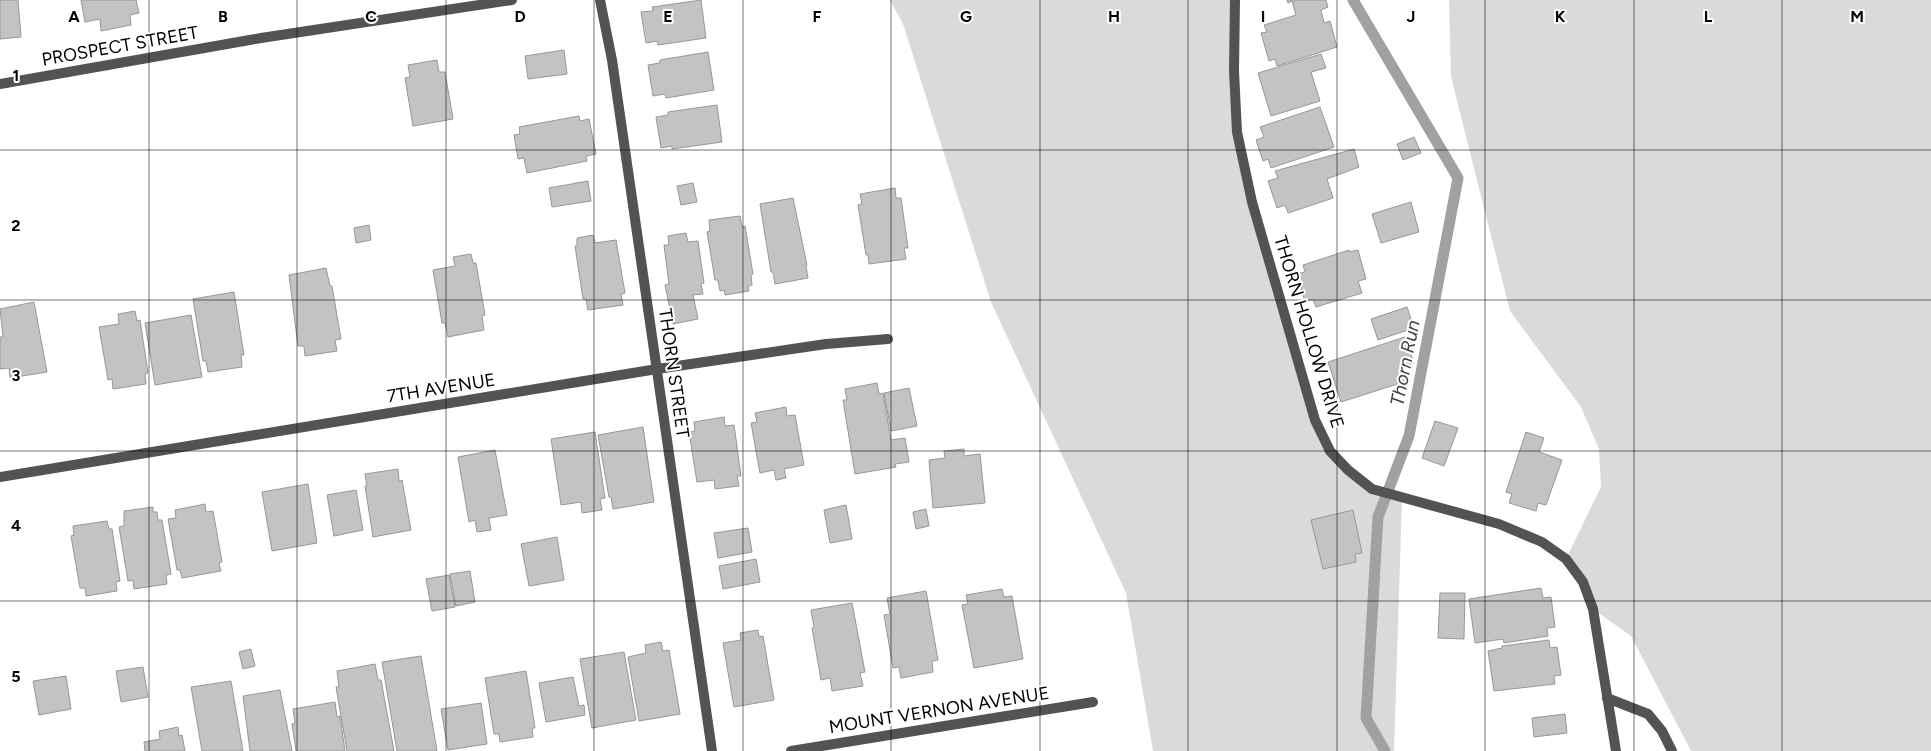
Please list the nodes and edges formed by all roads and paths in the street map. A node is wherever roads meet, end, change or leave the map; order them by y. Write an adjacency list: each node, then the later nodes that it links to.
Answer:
1 (512, 0): 4 (street, PROSPECT STREET)
2 (600, 0): 6 (street, THORN STREET)
3 (1234, 0): 8 (street, THORN HOLLOW DRIVE)
4 (0, 84)
5 (888, 339): 6 (street, 7TH AVENUE)
6 (657, 369): 7 (street, 7TH AVENUE); 10 (street, THORN STREET)
7 (0, 477)
8 (1608, 698): 12 (street, THORN HOLLOW DRIVE); 13 (street)
9 (1093, 702): 11 (street, MOUNT VERNON AVENUE)
10 (712, 751)
11 (791, 751)
12 (1616, 751)
13 (1672, 751)

